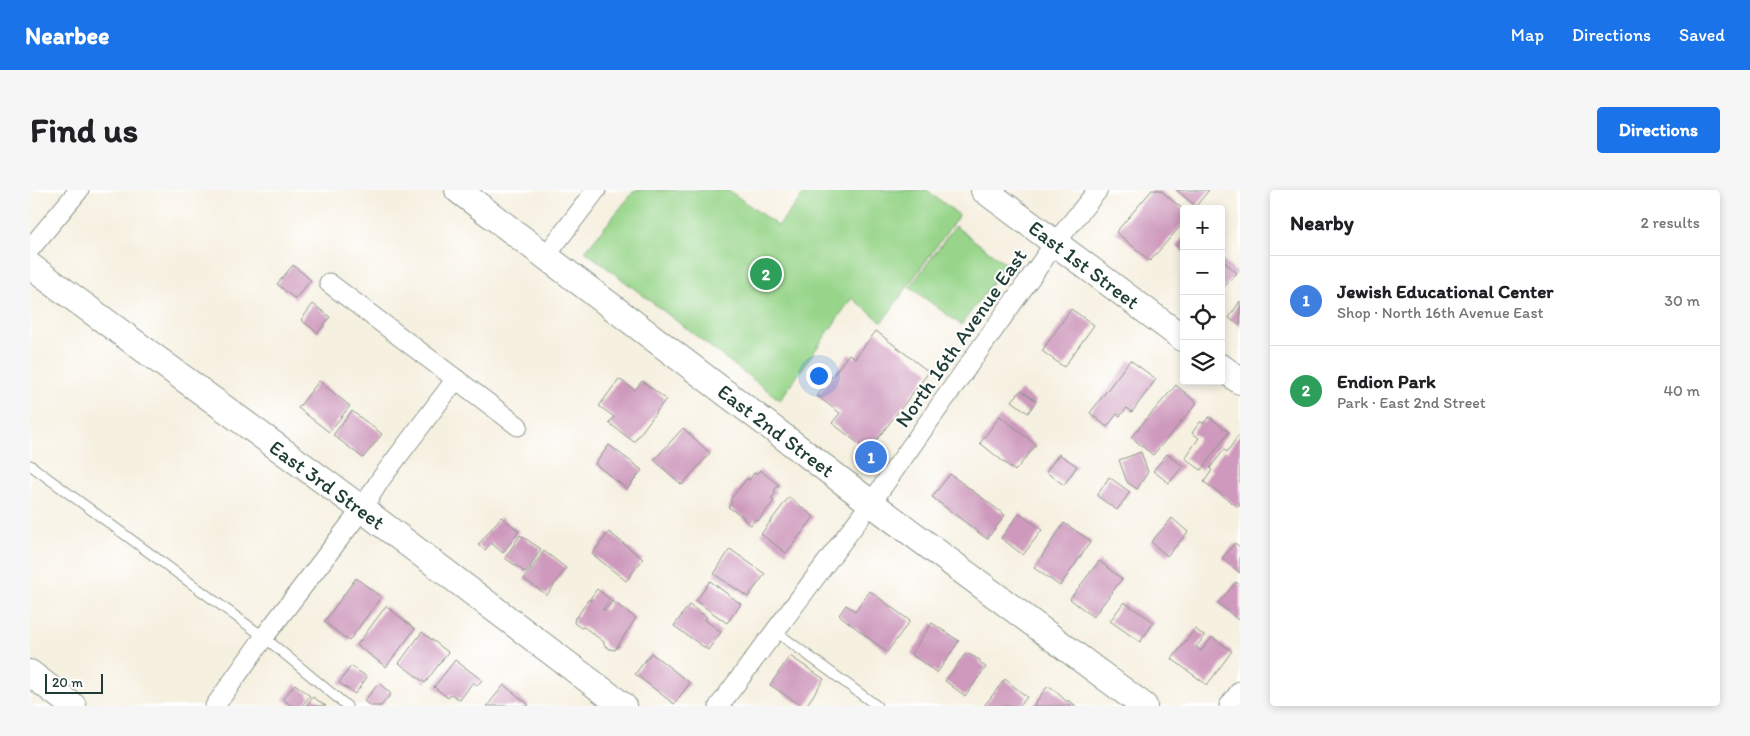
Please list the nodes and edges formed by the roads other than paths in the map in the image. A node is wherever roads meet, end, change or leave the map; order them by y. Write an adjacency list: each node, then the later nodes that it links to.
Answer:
1 (79, 190): 7 (street)
2 (458, 190): 8 (street, East 2nd Street)
3 (596, 190): 8 (street)
4 (984, 190): 6 (street, East 1st Street)
5 (1098, 190): 6 (street, North 16th Avenue East)
6 (1055, 243): 11 (street, East 1st Street); 17 (street, North 16th Avenue East)
7 (30, 249)
8 (545, 257): 17 (street, East 2nd Street)
9 (30, 266): 18 (street, East 3rd Street)
10 (329, 283): 13 (street)
11 (1180, 336)
12 (1225, 371): 14 (street)
13 (456, 379): 15 (street); 18 (street)
14 (1240, 382)
15 (518, 426)
16 (30, 466): 20 (lane)
17 (871, 503): 19 (street, North 16th Avenue East); 29 (street, East 2nd Street)
18 (362, 509): 20 (street); 26 (street, East 3rd Street)
19 (775, 631): 27 (street, North 16th Avenue East); 28 (lane)
20 (264, 637): 24 (street); 25 (lane)
21 (30, 673): 23 (street)
22 (1240, 691): 30 (street)
23 (73, 706)
24 (215, 706)
25 (347, 706)
26 (623, 706)
27 (719, 706)
28 (877, 706)
29 (1144, 706)
30 (1229, 706)

